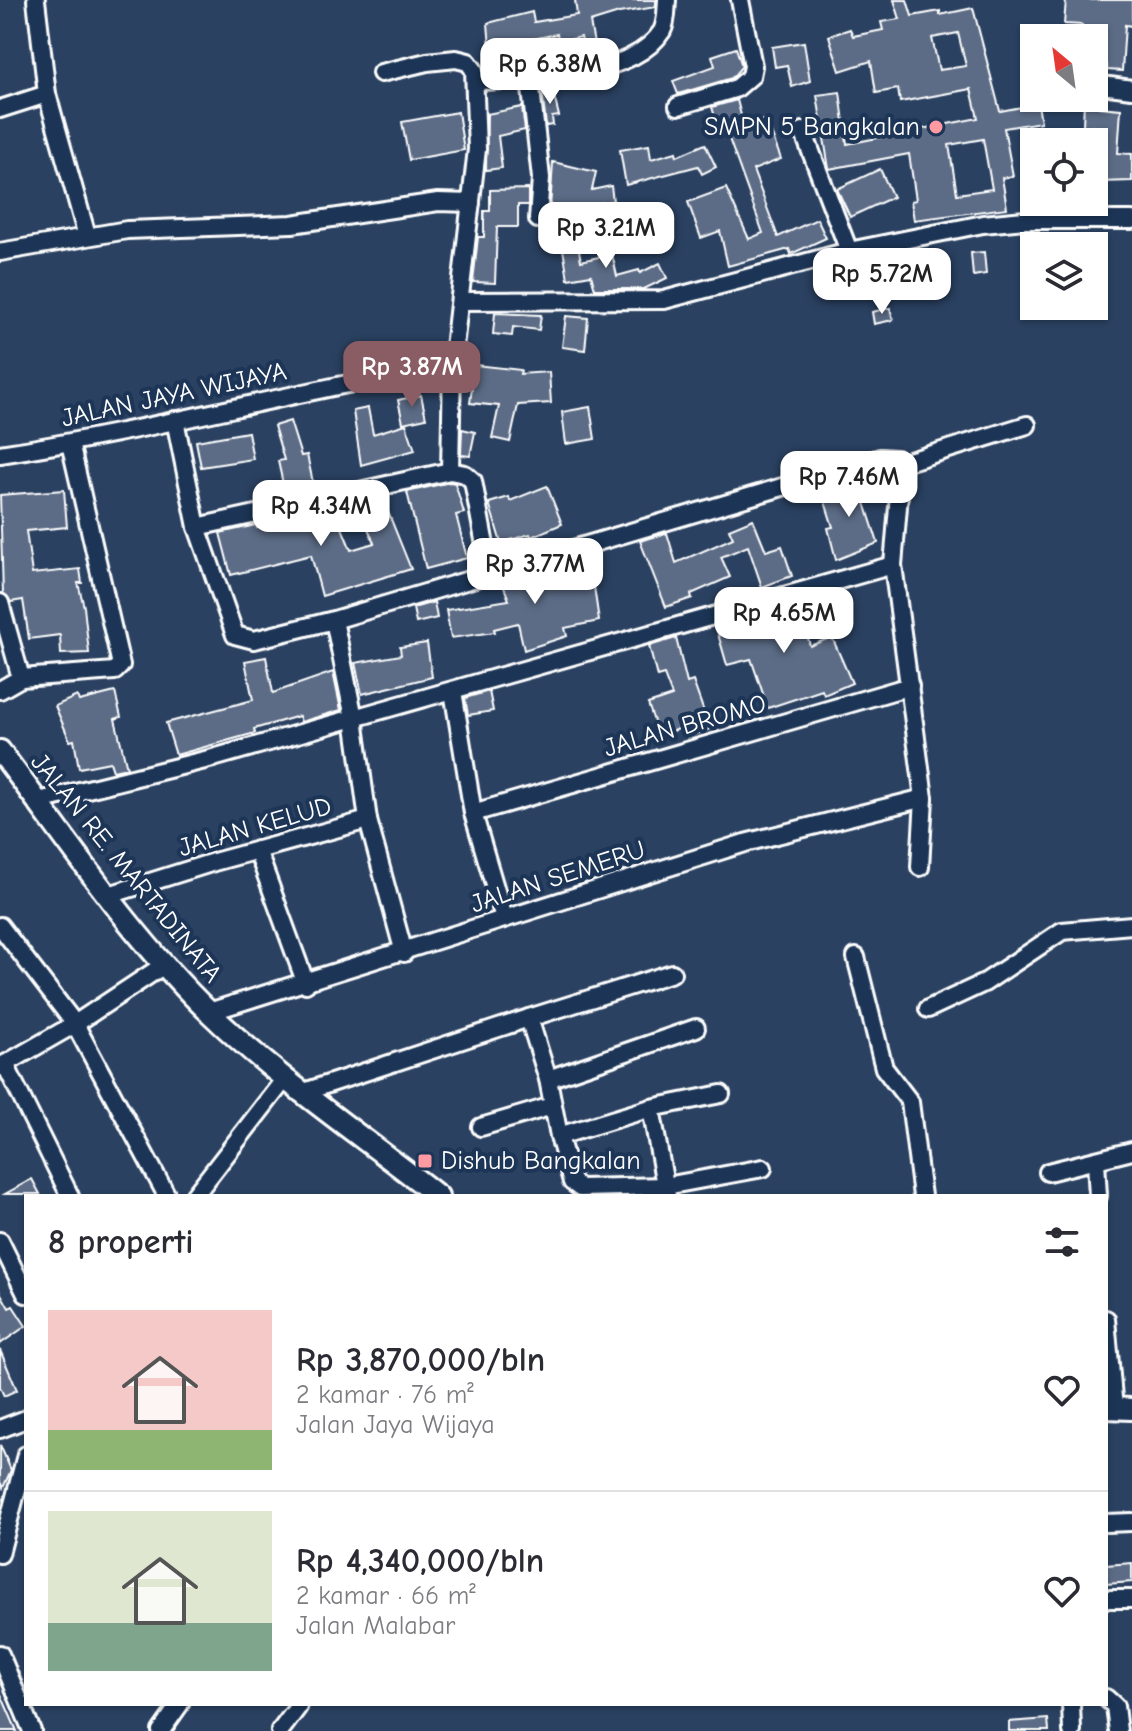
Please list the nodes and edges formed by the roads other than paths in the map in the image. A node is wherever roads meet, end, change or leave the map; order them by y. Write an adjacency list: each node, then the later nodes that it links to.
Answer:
1 (36, 0): 9 (street)
2 (667, 0): 5 (street)
3 (740, 0): 10 (street)
4 (381, 73): 6 (street)
5 (530, 80): 6 (street); 14 (street)
6 (475, 81): 13 (street)
7 (1108, 86): 8 (street)
8 (1132, 89)
9 (47, 94): 11 (street); 16 (street)
10 (678, 106)
11 (0, 109)
12 (803, 131): 17 (street)
13 (471, 203): 16 (street); 19 (street)
14 (538, 219)
15 (1132, 220): 17 (street)
16 (87, 236): 18 (street)
17 (849, 251): 19 (street)
18 (0, 252)
19 (460, 301): 20 (street)
20 (452, 365): 21 (street, JALAN JAYA WIJAYA); 26 (street)
21 (175, 420): 23 (street, JALAN JAYA WIJAYA); 27 (street)
22 (1027, 425): 25 (street)
23 (70, 443): 24 (street, JALAN JAYA WIJAYA); 32 (street)
24 (0, 454)
25 (900, 464): 28 (street); 29 (street)
26 (450, 471): 27 (street); 29 (street)
27 (197, 527): 31 (street)
28 (893, 565): 33 (street); 35 (street)
29 (490, 572): 31 (street)
30 (0, 603): 32 (street)
31 (334, 620): 36 (street)
32 (21, 678): 34 (street)
33 (910, 686): 38 (street); 40 (street, JALAN BROMO)
34 (0, 690)
35 (453, 691): 36 (street); 40 (street)
36 (354, 718): 39 (street); 41 (street)
37 (0, 751): 39 (main road, JALAN RE. MARTADINATA)
38 (924, 798): 43 (street); 45 (street, JALAN SEMERU)
39 (39, 801): 44 (main road, JALAN RE. MARTADINATA)
40 (473, 813): 45 (street)
41 (368, 820): 42 (street, JALAN KELUD); 48 (street)
42 (257, 850): 44 (street, JALAN KELUD); 52 (street)
43 (920, 867)
44 (109, 895): 50 (main road, JALAN RE. MARTADINATA)
45 (504, 918): 48 (street, JALAN SEMERU)
46 (1132, 925): 53 (street)
47 (0, 926): 56 (street)
48 (404, 953): 52 (street, JALAN SEMERU)
49 (856, 957): 76 (street)
50 (164, 965): 54 (main road, JALAN RE. MARTADINATA); 56 (street)
51 (672, 973): 55 (street)
52 (306, 984): 54 (street, JALAN SEMERU)
53 (928, 1009)
54 (209, 1012): 60 (main road, JALAN RE. MARTADINATA)
55 (529, 1018): 59 (street); 61 (street)
56 (75, 1024): 58 (street); 73 (street)
57 (696, 1028): 59 (street)
58 (3, 1066): 72 (street)
59 (548, 1079): 63 (street)
60 (284, 1080): 61 (main road, JALAN RE. MARTADINATA); 74 (street)
61 (301, 1093): 75 (main road, JALAN RE. MARTADINATA)
62 (721, 1094): 64 (street)
63 (552, 1106): 65 (street); 66 (street)
64 (651, 1108): 66 (street); 71 (street)
65 (481, 1127)
66 (559, 1136): 71 (street)
67 (1132, 1151): 68 (street)
68 (1096, 1161): 70 (street); 77 (street)
69 (763, 1168): 71 (street)
70 (1048, 1172)
71 (666, 1191)
72 (69, 1194)
73 (166, 1194)
74 (196, 1194)
75 (435, 1194)
76 (922, 1194)
77 (1098, 1194)
78 (0, 1241): 79 (street)
79 (24, 1290)
80 (1108, 1335): 81 (street)
81 (1117, 1409)
82 (24, 1420): 83 (street)
83 (0, 1429)
84 (24, 1460): 85 (street)
85 (6, 1510): 88 (street)
86 (1132, 1522): 87 (street)
87 (1108, 1523)
88 (0, 1554)
89 (1108, 1599): 90 (street)
90 (1132, 1599)
91 (0, 1654): 96 (street)
92 (1108, 1700): 100 (street)
93 (179, 1706): 97 (street)
94 (1071, 1706): 99 (street)
95 (298, 1707): 98 (street)
96 (32, 1731)
97 (161, 1731)
98 (280, 1731)
99 (1072, 1731)
100 (1118, 1731)

